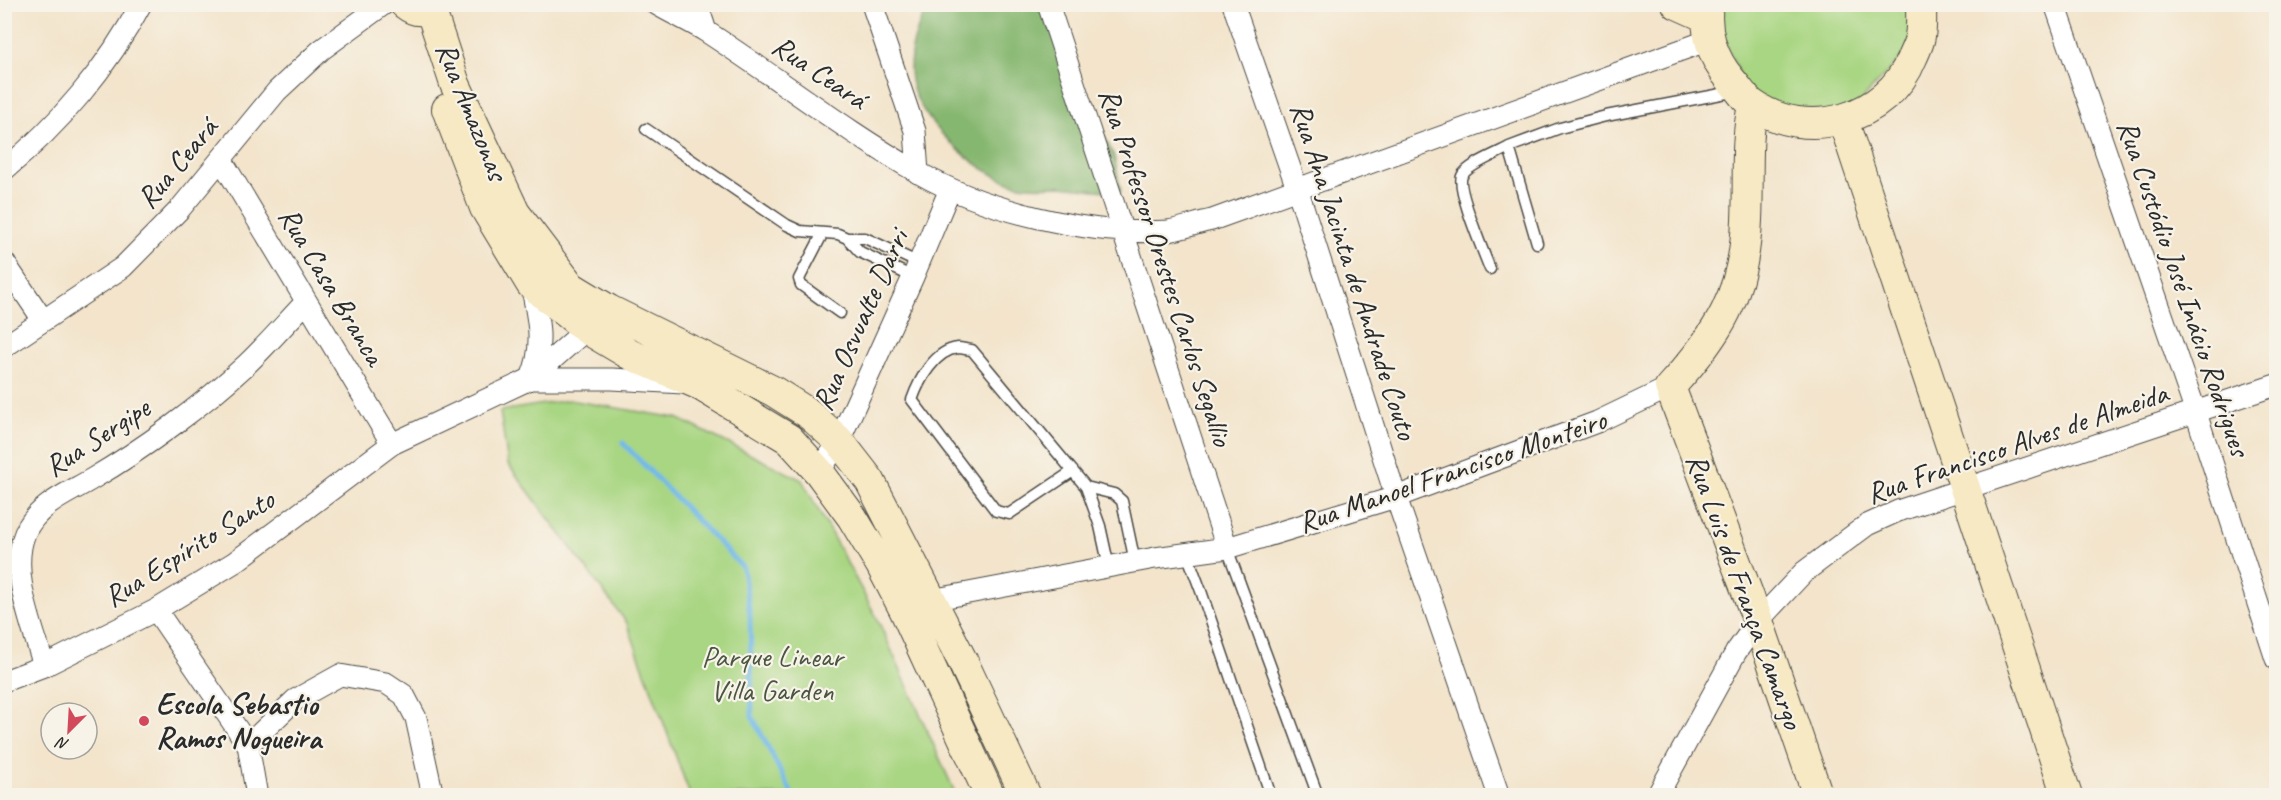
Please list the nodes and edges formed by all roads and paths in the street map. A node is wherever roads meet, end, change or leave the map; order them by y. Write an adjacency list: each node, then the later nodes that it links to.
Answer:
1 (141, 4): 19 (street)
2 (384, 4): 18 (street, Rua Ceará)
3 (656, 4): 13 (street, Rua Ceará)
4 (697, 4): 13 (street)
5 (872, 4): 20 (street)
6 (1048, 4): 23 (street, Rua Professor Orestes Carlos Segallio)
7 (1233, 4): 21 (street, Rua Ana Jacinta de Andrade Couto)
8 (1677, 4): 12 (street)
9 (1921, 4): 15 (street)
10 (2055, 4): 41 (street, Rua Custódio José Inácio Rodrigues)
11 (421, 7): 30 (street, Rua Amazonas); 32 (street, Rua Amazonas)
12 (1708, 20): 14 (street); 21 (street, Rua Ceará)
13 (706, 31): 20 (street, Rua Ceará)
14 (1747, 98): 15 (street); 17 (lane); 40 (street, Rua Manoel Francisco Monteiro)
15 (1843, 120): 47 (street)
16 (646, 129): 24 (lane)
17 (1509, 147): 26 (lane); 28 (lane)
18 (221, 159): 31 (street, Rua Casa Branca); 34 (street, Rua Ceará)
19 (4, 170)
20 (918, 173): 22 (street, Rua Ceará)
21 (1298, 188): 23 (street, Rua Ceará); 48 (street, Rua Ana Jacinta de Andrade Couto)
22 (950, 189): 23 (street, Rua Ceará); 29 (street, Rua Osvualte Darri)
23 (1122, 230): 49 (street, Rua Professor Orestes Carlos Segallio)
24 (823, 233): 25 (lane); 33 (lane)
25 (847, 238): 29 (lane); 29 (lane)
26 (1537, 243)
27 (4, 262): 34 (street)
28 (1490, 269)
29 (916, 270): 42 (street, Rua Osvualte Darri)
30 (531, 284): 35 (street); 37 (street)
31 (306, 302): 43 (street, Rua Casa Branca); 57 (street, Rua Sergipe)
32 (609, 310): 35 (street); 42 (street, Rua Amazonas)
33 (840, 313)
34 (43, 320): 36 (street, Rua Ceará)
35 (587, 329): 37 (street); 38 (street)
36 (4, 347)
37 (530, 379): 38 (street); 43 (street, Rua Espírito Santo)
38 (698, 384): 45 (street)
39 (2277, 385): 41 (street, Rua Francisco Alves de Almeida)
40 (1670, 387): 48 (street, Rua Manoel Francisco Monteiro); 55 (street, Rua Luis de França Camargo)
41 (2196, 413): 47 (street, Rua Francisco Alves de Almeida); 56 (street, Rua Custódio José Inácio Rodrigues)
42 (839, 441): 45 (street, Rua Osvualte Darri); 53 (street, Rua Amazonas)
43 (392, 444): 54 (street, Rua Espírito Santo)
44 (1073, 471): 44 (lane); 46 (lane)
45 (819, 472): 53 (street)
46 (1086, 487): 51 (lane); 52 (lane)
47 (1964, 489): 55 (street, Rua Francisco Alves de Almeida); 69 (street)
48 (1396, 497): 49 (street, Rua Manoel Francisco Monteiro); 66 (street, Rua Ana Jacinta de Andrade Couto)
49 (1227, 548): 50 (street, Rua Manoel Francisco Monteiro); 65 (lane)
50 (1186, 554): 51 (street, Rua Manoel Francisco Monteiro); 64 (lane)
51 (1135, 562): 52 (street, Rua Manoel Francisco Monteiro)
52 (1109, 567): 53 (street, Rua Manoel Francisco Monteiro)
53 (917, 604): 62 (street); 63 (street)
54 (156, 610): 57 (street, Rua Espírito Santo); 59 (street)
55 (1758, 621): 67 (street, Rua Francisco Alves de Almeida); 68 (street, Rua Luis de França Camargo)
56 (2277, 659)
57 (44, 666): 58 (street, Rua Espírito Santo)
58 (4, 681)
59 (248, 745): 60 (street); 61 (street)
60 (257, 795)
61 (432, 795)
62 (990, 795)
63 (1026, 795)
64 (1271, 795)
65 (1318, 795)
66 (1499, 795)
67 (1657, 795)
68 (1818, 795)
69 (2067, 795)

